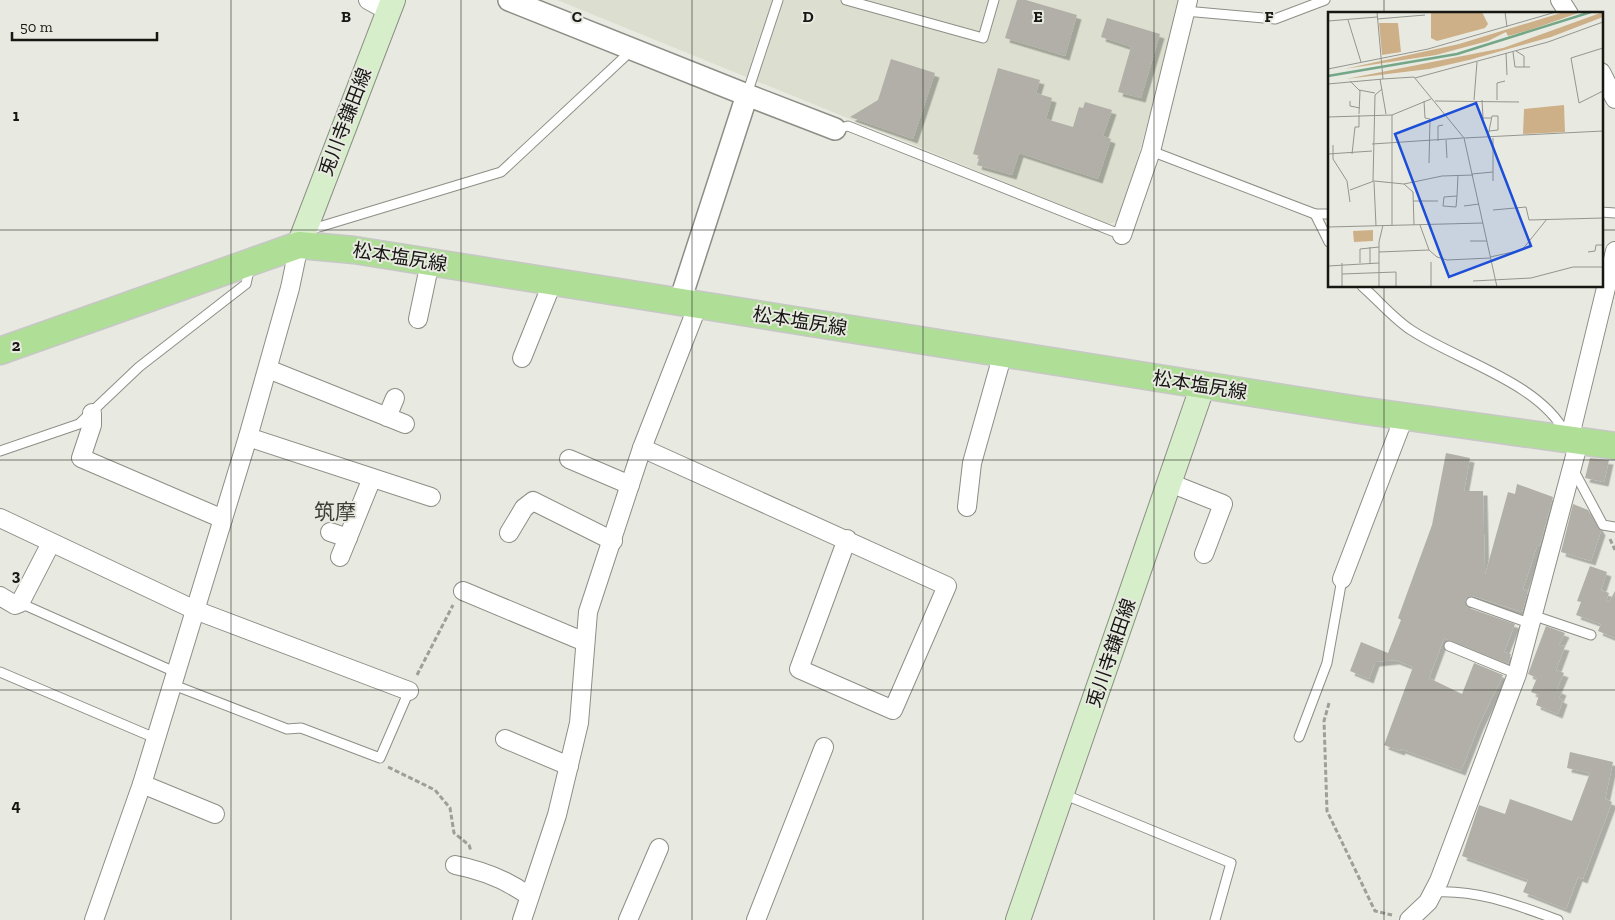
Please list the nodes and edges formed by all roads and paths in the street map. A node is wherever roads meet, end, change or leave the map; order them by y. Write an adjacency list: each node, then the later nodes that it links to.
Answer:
1 (509, 0): 8 (street)
2 (778, 0): 13 (lane)
3 (846, 0): 4 (lane)
4 (994, 0)
5 (1325, 0): 9 (lane)
6 (1560, 0): 10 (street)
7 (383, 4): 22 (main road, 兎川寺鎌田線)
8 (532, 4): 11 (street)
9 (1187, 6): 16 (street)
10 (1567, 12)
11 (633, 49): 13 (street); 22 (lane)
12 (1602, 74): 14 (street)
13 (747, 95): 15 (street); 29 (street)
14 (1615, 99)
15 (835, 129): 21 (lane)
16 (1151, 151): 19 (lane); 21 (street)
17 (1602, 212): 18 (lane)
18 (1615, 213)
19 (1315, 214): 20 (lane); 23 (lane)
20 (1328, 214)
21 (1122, 235)
22 (301, 238): 25 (main road, 松本塩尻線); 26 (main road, 松本塩尻線); 34 (street)
23 (1328, 240)
24 (1615, 251): 42 (street)
25 (430, 262): 27 (main road, 松本塩尻線); 30 (street)
26 (251, 263): 31 (main road, 松本塩尻線); 37 (lane)
27 (553, 281): 29 (main road, 松本塩尻線); 33 (street)
28 (1364, 288): 42 (lane)
29 (689, 303): 32 (main road, 松本塩尻線); 44 (street)
30 (418, 319)
31 (0, 351)
32 (1003, 352): 35 (main road, 松本塩尻線); 52 (street)
33 (522, 358)
34 (268, 370): 38 (street); 41 (street)
35 (1203, 385): 39 (main road, 松本塩尻線); 49 (main road, 兎川寺鎌田線)
36 (395, 398): 38 (street)
37 (92, 412): 45 (lane); 54 (street)
38 (387, 417): 40 (street)
39 (1404, 417): 42 (main road, 松本塩尻線); 64 (street)
40 (405, 424)
41 (248, 437): 48 (street); 54 (street)
42 (1574, 441): 43 (main road, 松本塩尻線); 47 (street)
43 (1615, 446)
44 (642, 448): 50 (street); 59 (street)
45 (0, 451)
46 (569, 458): 50 (street)
47 (1572, 466): 55 (lane); 70 (street)
48 (372, 478): 51 (street); 58 (street)
49 (1170, 483): 62 (street); 86 (main road, 兎川寺鎌田線)
50 (630, 485): 60 (street)
51 (431, 497)
52 (967, 507)
53 (0, 518): 61 (street)
54 (222, 519): 69 (street)
55 (1615, 527)
56 (330, 532): 58 (street)
57 (509, 533): 60 (street)
58 (348, 538): 63 (street)
59 (847, 539): 59 (street)
60 (613, 541): 72 (street)
61 (51, 542): 68 (street); 69 (street)
62 (1204, 554)
63 (340, 557)
64 (1342, 579): 79 (lane)
65 (463, 591): 72 (street); 77 (path)
66 (0, 596): 68 (street)
67 (1471, 602): 70 (lane)
68 (20, 603): 76 (lane)
69 (195, 610): 76 (street); 77 (street)
70 (1530, 619): 71 (lane); 75 (street)
71 (1591, 635)
72 (584, 642): 84 (street)
73 (1449, 646): 75 (lane)
74 (0, 672): 80 (lane)
75 (1517, 674): 92 (street)
76 (173, 678): 80 (street); 83 (lane)
77 (409, 691): 83 (lane)
78 (1329, 701): 99 (path)
79 (1299, 737)
80 (155, 738): 85 (street)
81 (506, 739): 84 (street)
82 (824, 747): 96 (street)
83 (380, 758): 90 (path)
84 (569, 766): 91 (street)
85 (142, 784): 87 (street); 93 (street)
86 (1063, 794): 97 (main road, 兎川寺鎌田線); 98 (lane)
87 (215, 814)
88 (659, 848): 95 (street)
89 (455, 865): 90 (street)
90 (478, 870): 91 (street)
91 (528, 896): 94 (street)
92 (1430, 897): 99 (street); 100 (lane); 101 (lane)
93 (94, 920)
94 (522, 920)
95 (628, 920)
96 (756, 920)
97 (1018, 920)
98 (1215, 920)
99 (1409, 920)
100 (1423, 920)
101 (1558, 920)

